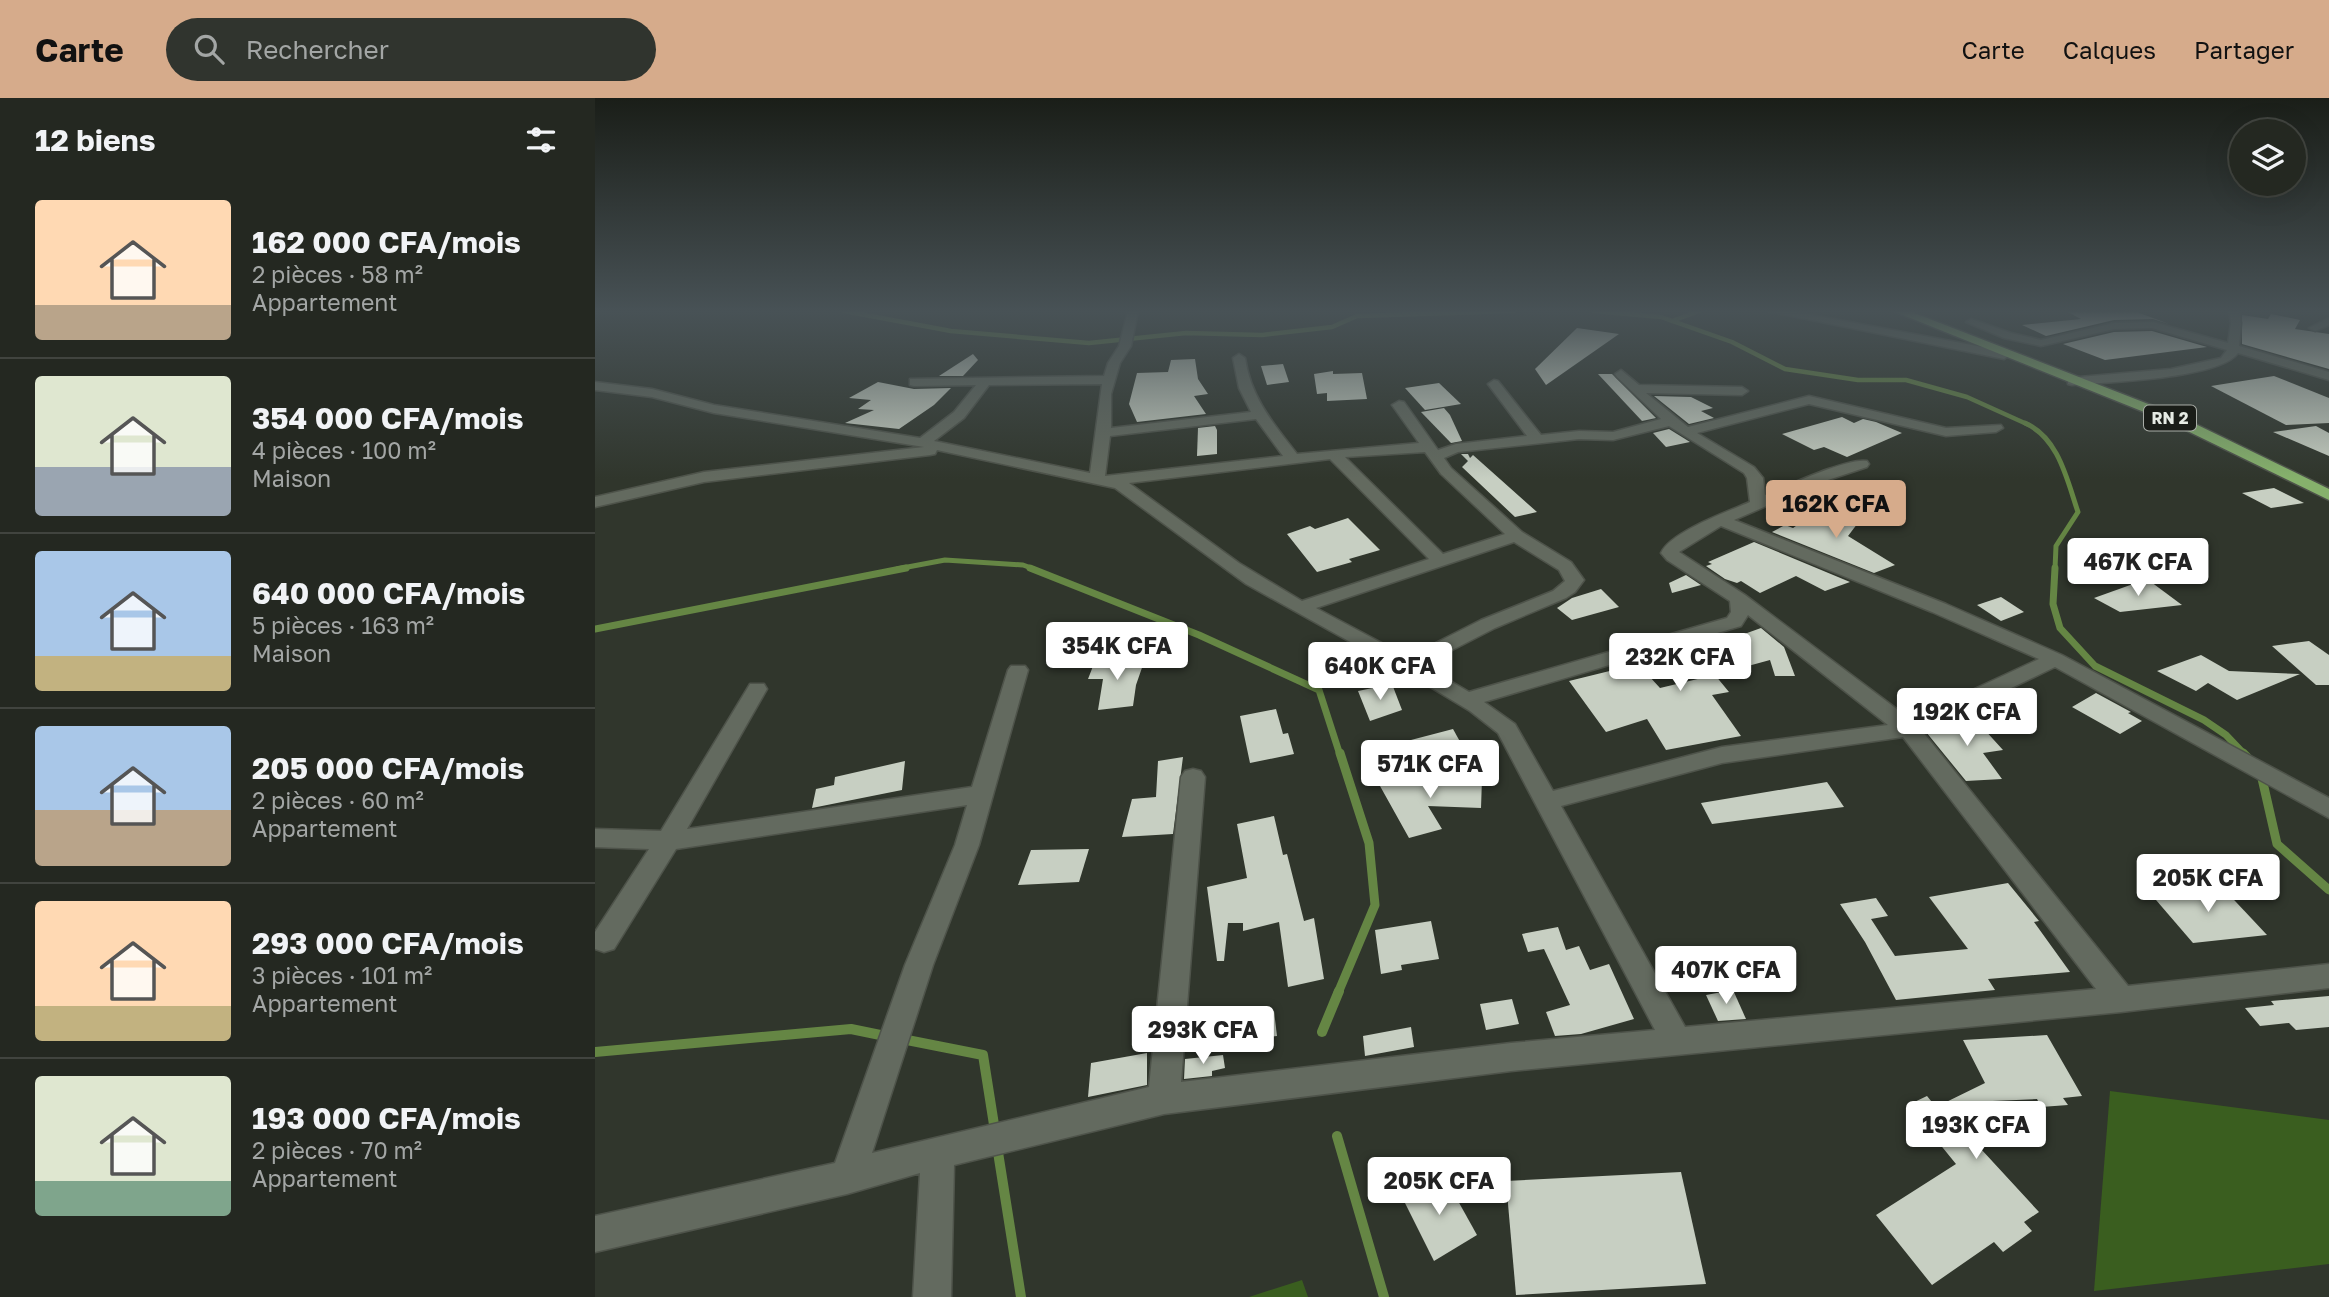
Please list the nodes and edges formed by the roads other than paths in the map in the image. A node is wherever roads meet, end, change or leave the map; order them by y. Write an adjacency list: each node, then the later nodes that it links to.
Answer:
1 (1115, 367): 8 (street)
2 (1240, 367): 17 (street)
3 (2035, 367): 9 (highway, RN 2)
4 (2198, 367): 9 (street)
5 (2298, 367): 7 (street)
6 (1622, 374): 14 (street)
7 (2329, 376)
8 (1108, 380): 11 (street); 21 (street)
9 (2072, 381): 30 (highway, RN 2)
10 (914, 382): 11 (street)
11 (985, 382): 23 (street)
12 (1495, 384): 22 (street)
13 (595, 386): 23 (street)
14 (1637, 389): 15 (street); 18 (street)
15 (1742, 391)
16 (1399, 405): 25 (street)
17 (1258, 415): 21 (street); 27 (street)
18 (1671, 421): 20 (street); 22 (street)
19 (1996, 428): 20 (street)
20 (1685, 432): 32 (street)
21 (1104, 433): 29 (street)
22 (1538, 440): 25 (street)
23 (923, 443): 24 (street)
24 (949, 448): 29 (street); 31 (street)
25 (1432, 452): 26 (street); 34 (street)
26 (1333, 454): 27 (street); 35 (street)
27 (1293, 459): 29 (street)
28 (1862, 464): 32 (street)
29 (1104, 479): 37 (street)
30 (2329, 495)
31 (595, 502)
32 (1758, 502): 33 (street)
33 (1720, 520): 36 (street); 38 (street)
34 (1516, 536): 35 (street); 39 (street)
35 (1440, 561): 37 (street)
36 (1739, 599): 42 (street); 43 (street)
37 (1302, 607): 39 (street)
38 (2055, 659): 43 (street); 47 (street)
39 (1408, 665): 42 (street)
40 (1018, 670): 45 (street)
41 (757, 689): 49 (street)
42 (1466, 700): 46 (street)
43 (1908, 729): 46 (street); 52 (street)
44 (1193, 777): 54 (street)
45 (984, 794): 49 (street); 56 (street)
46 (1545, 802): 53 (street)
47 (2329, 809)
48 (595, 838): 49 (street)
49 (668, 841): 50 (street)
50 (604, 940)
51 (2329, 976): 52 (street)
52 (2121, 999): 53 (street)
53 (1677, 1041): 54 (street)
54 (1164, 1099): 55 (street)
55 (939, 1152): 56 (street); 58 (street)
56 (847, 1177): 57 (street)
57 (595, 1234)
58 (932, 1297)

